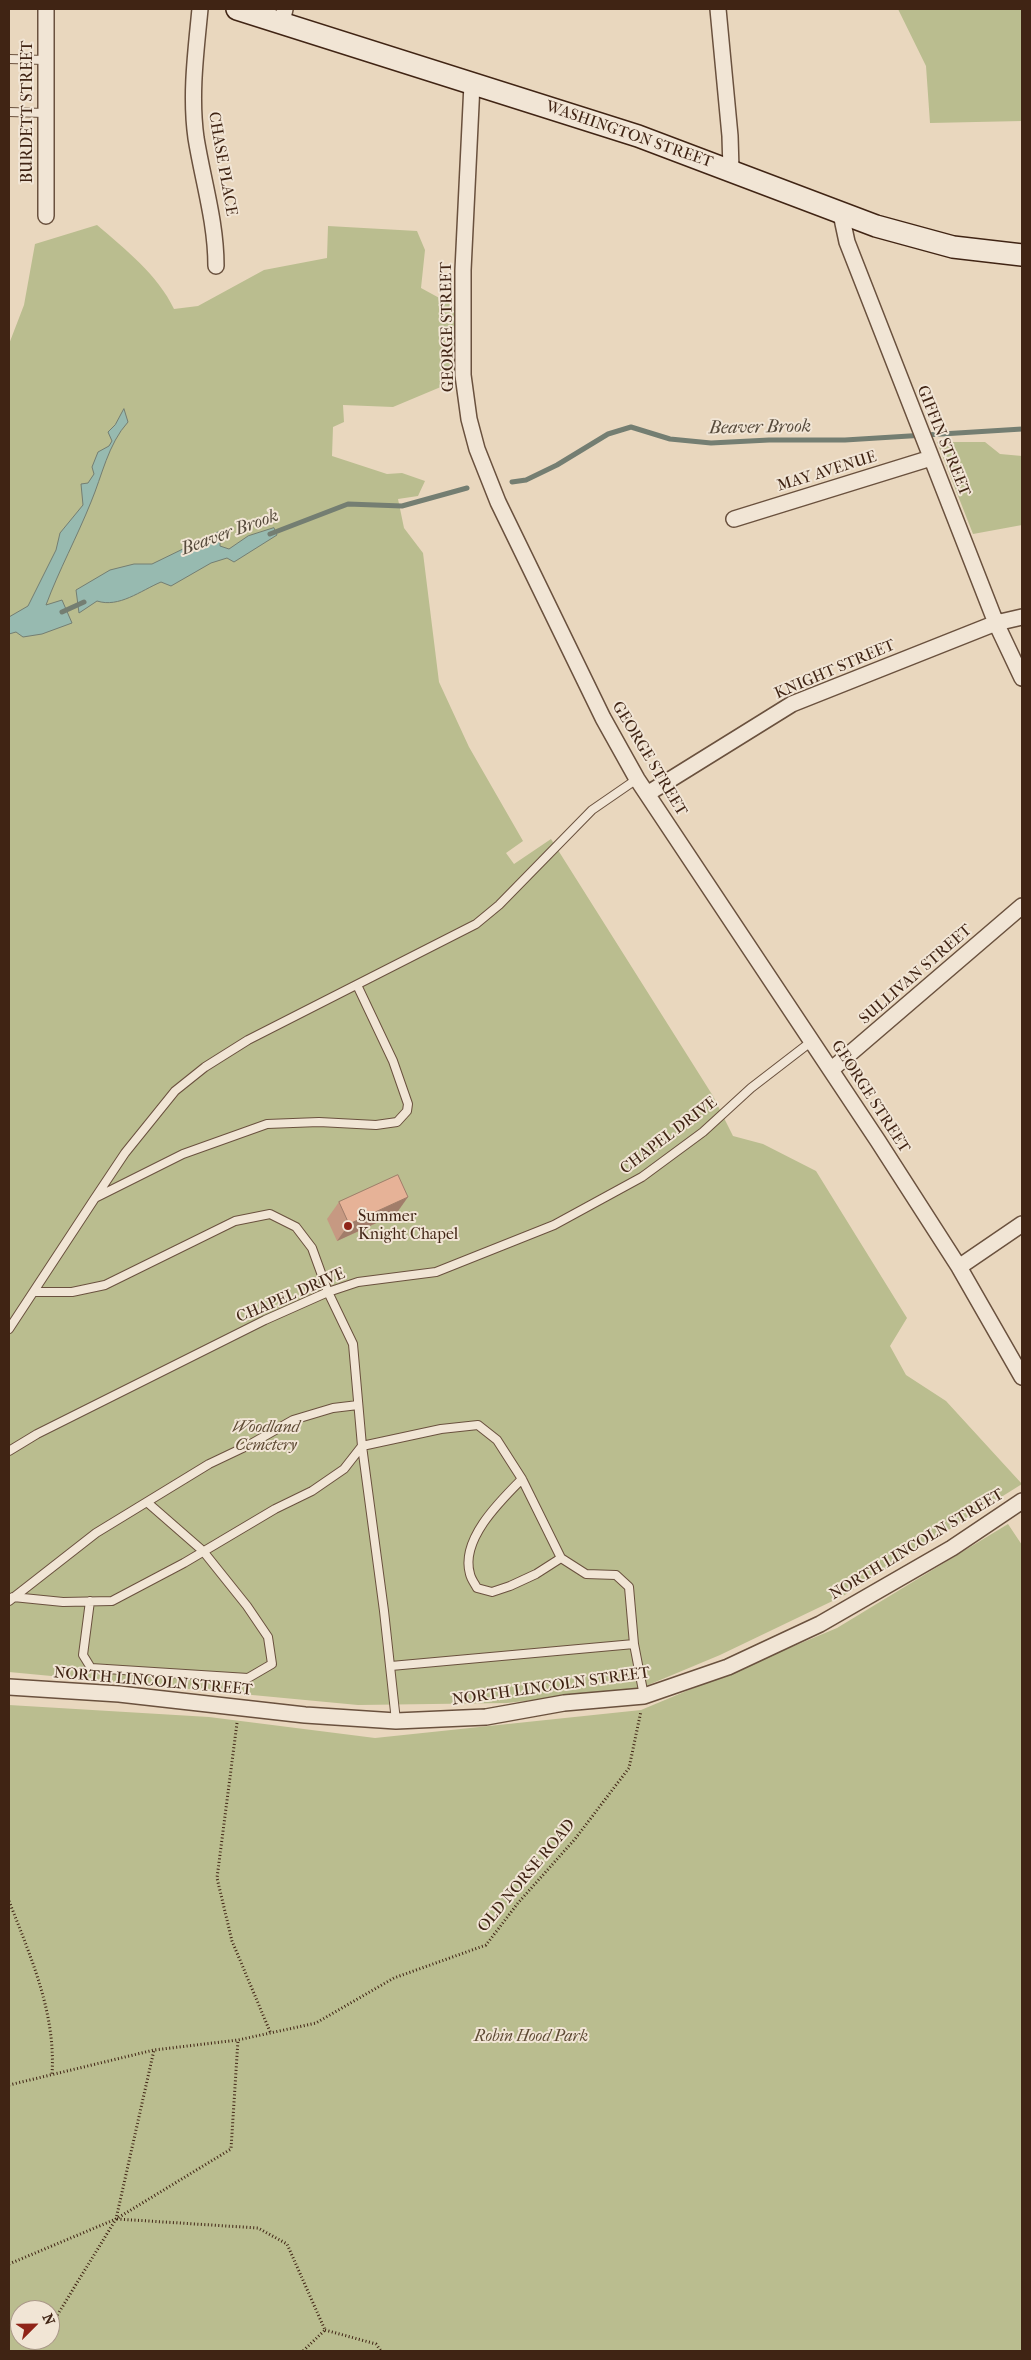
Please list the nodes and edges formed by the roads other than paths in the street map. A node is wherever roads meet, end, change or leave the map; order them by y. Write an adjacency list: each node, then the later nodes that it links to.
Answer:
1 (46, 9): 7 (street, BURDETT STREET)
2 (200, 9): 15 (street, CHASE PLACE)
3 (237, 9): 5 (main road, WASHINGTON STREET)
4 (718, 9): 11 (street)
5 (283, 15): 8 (main road, WASHINGTON STREET)
6 (9, 59): 7 (lane)
7 (45, 60): 10 (street, BURDETT STREET)
8 (472, 84): 11 (main road, WASHINGTON STREET); 21 (street, GEORGE STREET)
9 (9, 112): 10 (lane)
10 (46, 113): 13 (street, BURDETT STREET)
11 (731, 170): 12 (main road, WASHINGTON STREET)
12 (840, 214): 14 (main road, WASHINGTON STREET); 16 (street, GIFFIN STREET)
13 (46, 216)
14 (1022, 254)
15 (216, 266)
16 (928, 451): 17 (street, MAY AVENUE); 19 (street, GIFFIN STREET)
17 (734, 519)
18 (1022, 617): 19 (street, KNIGHT STREET)
19 (996, 623): 20 (street, GIFFIN STREET); 22 (street, KNIGHT STREET)
20 (1022, 678)
21 (638, 779): 22 (street, GEORGE STREET); 24 (lane)
22 (647, 794): 25 (street, GEORGE STREET)
23 (1022, 906): 26 (street, SULLIVAN STREET)
24 (357, 985): 27 (lane); 27 (lane)
25 (812, 1041): 26 (street, GEORGE STREET); 31 (lane, CHAPEL DRIVE)
26 (832, 1069): 29 (street, GEORGE STREET)
27 (95, 1198): 30 (lane)
28 (1022, 1224): 29 (street)
29 (959, 1266): 33 (street, GEORGE STREET)
30 (35, 1292): 31 (lane); 32 (lane)
31 (328, 1292): 34 (lane); 36 (lane, CHAPEL DRIVE)
32 (9, 1329)
33 (1022, 1377)
34 (358, 1405): 35 (lane); 39 (lane)
35 (362, 1446): 37 (lane); 40 (lane); 45 (lane)
36 (9, 1451)
37 (522, 1479): 41 (lane); 41 (lane)
38 (1022, 1501): 47 (street, NORTH LINCOLN STREET)
39 (148, 1502): 40 (lane); 42 (lane)
40 (203, 1552): 43 (lane); 43 (lane)
41 (561, 1558): 44 (lane)
42 (11, 1599): 43 (lane)
43 (90, 1601)
44 (634, 1644): 45 (lane); 47 (lane)
45 (391, 1666): 48 (lane)
46 (9, 1687): 48 (street, NORTH LINCOLN STREET)
47 (644, 1696): 48 (street, NORTH LINCOLN STREET)
48 (396, 1722)

